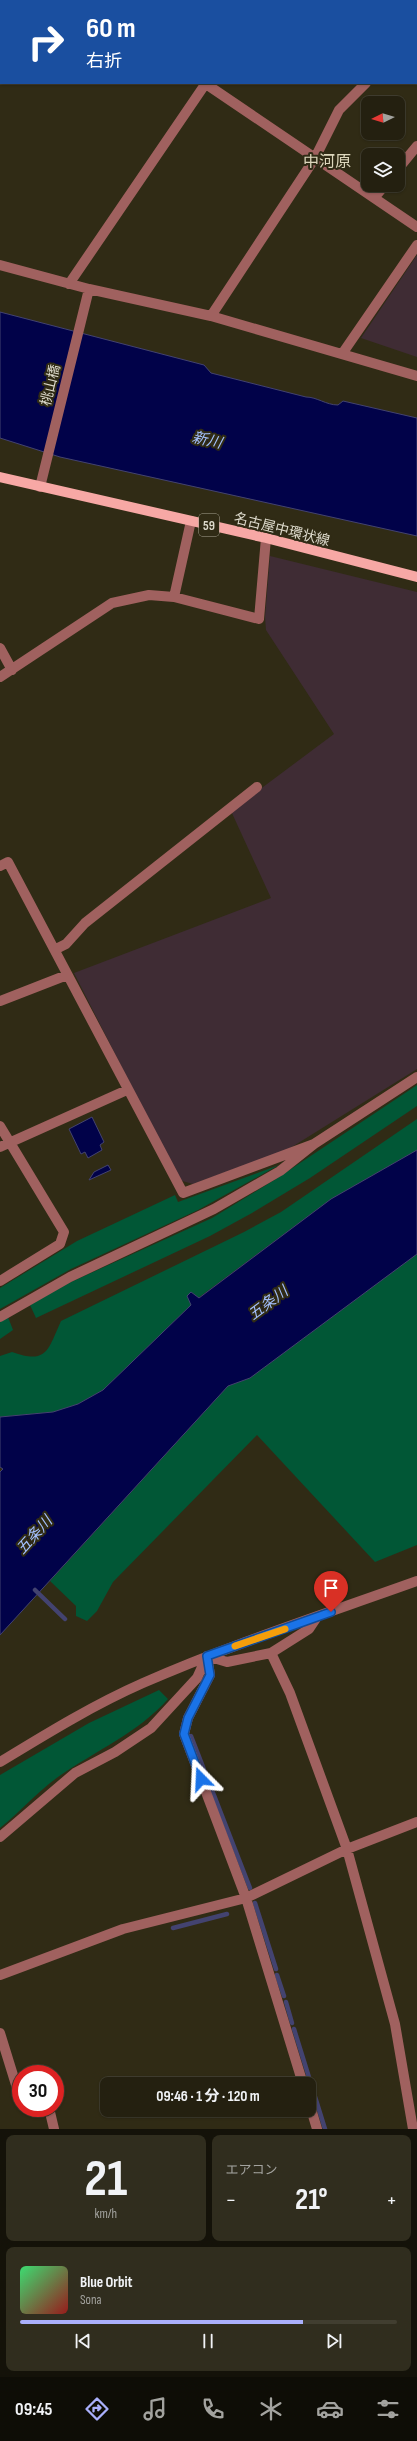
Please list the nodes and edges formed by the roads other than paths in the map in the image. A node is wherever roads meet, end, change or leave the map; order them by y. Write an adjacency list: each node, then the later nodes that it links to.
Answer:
1 (205, 84): 12 (street)
2 (207, 84): 5 (street)
3 (365, 84): 5 (street)
4 (417, 146): 6 (street)
5 (315, 158): 8 (street); 14 (street)
6 (405, 161)
7 (379, 192): 8 (street)
8 (374, 198): 9 (street)
9 (417, 227)
10 (417, 244): 15 (street)
11 (0, 265): 12 (street)
12 (69, 284): 13 (street)
13 (89, 289): 14 (street); 18 (street, 桃山橋)
14 (211, 316): 15 (street)
15 (342, 354): 16 (street)
16 (417, 376)
17 (0, 476): 18 (main road, 名古屋中環状線 / 59)
18 (40, 487): 19 (main road, 名古屋中環状線 / 59)
19 (191, 521): 20 (main road, 名古屋中環状線 / 59); 22 (street)
20 (266, 538): 21 (main road, 名古屋中環状線 / 59); 22 (street)
21 (417, 577)
22 (174, 597): 24 (street)
23 (0, 648): 24 (street)
24 (12, 670): 25 (street)
25 (0, 677)
26 (257, 787): 28 (street)
27 (0, 866): 28 (street)
28 (56, 949): 29 (street)
29 (67, 975): 30 (street); 32 (street)
30 (0, 1001)
31 (417, 1077): 35 (street)
32 (127, 1090): 34 (street); 35 (street)
33 (0, 1126): 34 (street)
34 (10, 1142): 36 (street); 37 (street)
35 (314, 1144): 38 (street)
36 (0, 1147)
37 (0, 1281)
38 (0, 1317)
39 (417, 1581): 40 (street)
40 (317, 1617): 41 (street); 42 (street)
41 (270, 1653): 42 (street); 46 (street)
42 (207, 1656): 43 (street); 45 (street); 47 (street)
43 (0, 1762)
44 (417, 1822): 46 (street)
45 (0, 1837)
46 (347, 1849): 47 (street); 56 (street)
47 (246, 1898): 48 (street); 51 (street)
48 (0, 1975)
49 (0, 2033): 50 (street)
50 (12, 2072)
51 (301, 2077)
52 (51, 2117): 54 (street)
53 (313, 2117): 55 (street)
54 (54, 2129)
55 (317, 2129)
56 (413, 2129)

